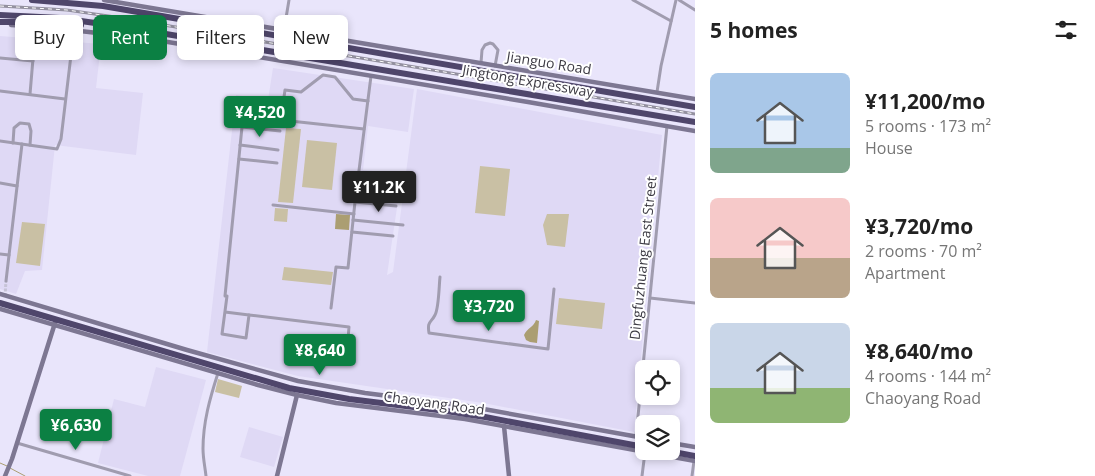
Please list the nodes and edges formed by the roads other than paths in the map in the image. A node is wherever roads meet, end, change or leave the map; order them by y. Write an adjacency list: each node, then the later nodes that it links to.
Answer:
1 (32, 0): 6 (highway, Jingtong Expressway)
2 (70, 0): 6 (highway)
3 (289, 0): 9 (street)
4 (633, 0): 10 (street)
5 (678, 0): 7 (street); 10 (street)
6 (104, 3): 14 (main road, Jianguo Road); 30 (highway, Jingtong Expressway)
7 (695, 10)
8 (0, 15): 12 (highway, Jingtong Expressway)
9 (286, 15)
10 (671, 21): 24 (street)
11 (0, 23): 13 (highway); 22 (main road)
12 (93, 23)
13 (93, 26)
14 (274, 28)
15 (167, 34): 32 (highway, Jingtong Expressway)
16 (348, 41): 20 (main road, Jianguo Road)
17 (0, 58): 19 (street)
18 (70, 60): 27 (street)
19 (33, 61): 25 (street)
20 (481, 64): 21 (main road, Jianguo Road); 21 (street)
21 (495, 66): 24 (main road, Jianguo Road)
22 (371, 76): 29 (street); 33 (main road)
23 (0, 91): 25 (street)
24 (657, 92): 28 (main road, Jianguo Road)
25 (30, 94): 27 (street)
26 (284, 97): 29 (street)
27 (65, 99): 40 (street)
28 (695, 99)
29 (368, 101): 34 (street)
30 (695, 108)
31 (281, 120): 34 (street)
32 (695, 122)
33 (667, 126): 36 (main road); 61 (street, Dingfuzhuang East Street)
34 (364, 129): 47 (street)
35 (280, 131): 41 (street)
36 (695, 132)
37 (0, 141): 38 (street)
38 (13, 143): 39 (street); 40 (street)
39 (22, 144): 40 (street); 46 (street)
40 (30, 145)
41 (240, 146): 42 (street); 43 (street)
42 (278, 150)
43 (239, 159): 44 (street); 66 (street)
44 (276, 163)
45 (0, 183): 46 (street)
46 (17, 186): 56 (street)
47 (355, 202): 49 (street); 50 (street)
48 (272, 205): 50 (street)
49 (396, 206)
50 (354, 214): 51 (street)
51 (353, 220): 52 (street); 53 (street)
52 (403, 225)
53 (352, 232): 54 (street); 64 (street)
54 (392, 236)
55 (0, 254): 56 (street)
56 (9, 255): 58 (street)
57 (440, 277): 59 (street)
58 (6, 281)
59 (554, 289)
60 (0, 294): 68 (main road, Chaoyang Road)
61 (650, 298): 63 (street); 73 (street, Dingfuzhuang East Street)
62 (0, 302): 68 (highway, Chaoyang Road)
63 (695, 303)
64 (331, 308)
65 (0, 309): 68 (main road, Chaoyang Road)
66 (225, 312): 67 (street); 67 (street)
67 (249, 315): 70 (street)
68 (56, 318): 69 (highway, Chaoyang Road); 75 (main road)
69 (185, 356): 71 (main road, Chaoyang Road); 76 (highway, Chaoyang Road)
70 (346, 364)
71 (218, 373): 72 (main road, Chaoyang Road); 88 (street)
72 (297, 395): 74 (main road, Chaoyang Road); 89 (main road)
73 (644, 415)
74 (504, 426): 77 (main road, Chaoyang Road); 90 (main road)
75 (17, 443): 85 (main road); 87 (street)
76 (635, 443)
77 (635, 444)
78 (680, 445): 79 (main road)
79 (695, 448)
80 (680, 452): 83 (highway)
81 (680, 454): 83 (main road, Chaoyang Road)
82 (680, 454): 83 (highway)
83 (695, 458): 92 (street)
84 (643, 460): 91 (street, Dingfuzhuang East Street)
85 (6, 473): 86 (street)
86 (12, 476)
87 (130, 476)
88 (206, 476)
89 (276, 476)
90 (509, 476)
91 (642, 476)
92 (692, 476)

